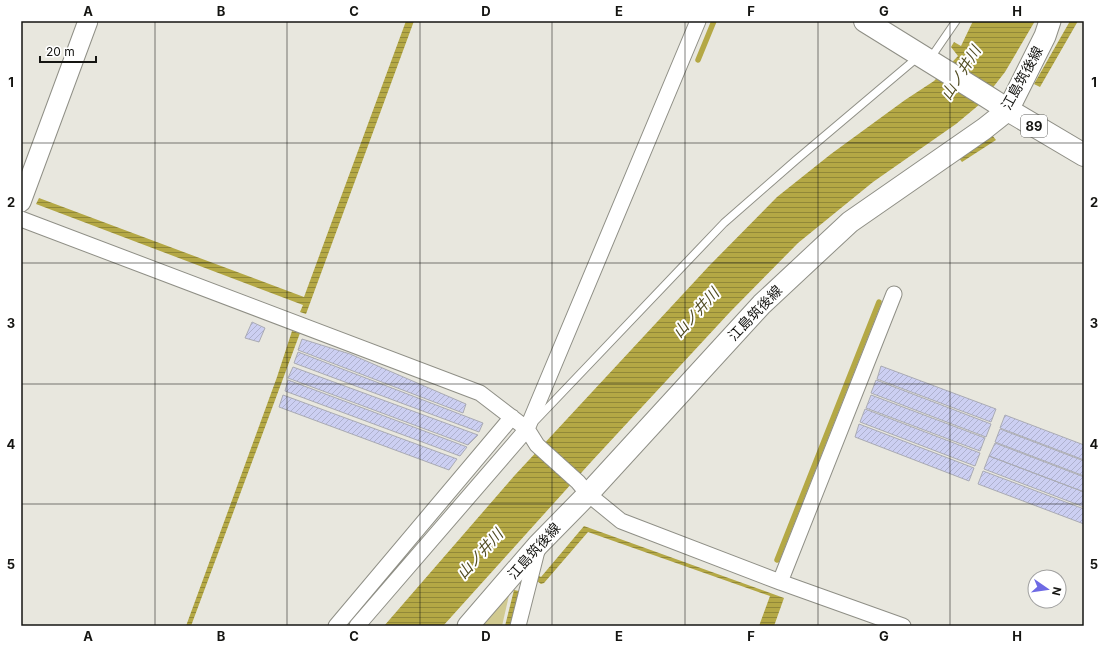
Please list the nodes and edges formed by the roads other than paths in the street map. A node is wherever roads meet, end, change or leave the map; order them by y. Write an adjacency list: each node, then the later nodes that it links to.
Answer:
1 (88, 21): 9 (street)
2 (698, 21): 13 (street)
3 (865, 21): 6 (main road, 89)
4 (956, 21): 6 (lane)
5 (1050, 21): 7 (main road, 江島筑後線)
6 (929, 57): 7 (main road, 89); 13 (lane)
7 (1008, 110): 8 (main road, 89); 14 (main road, 江島筑後線)
8 (1084, 155)
9 (21, 202)
10 (21, 219): 12 (street)
11 (894, 294): 16 (street)
12 (512, 417): 13 (street); 17 (street)
13 (527, 429): 14 (street); 18 (street)
14 (583, 488): 15 (main road, 江島筑後線); 16 (street)
15 (538, 545): 19 (main road, 江島筑後線); 20 (street)
16 (780, 582): 21 (street)
17 (336, 626)
18 (357, 626)
19 (468, 626)
20 (518, 626)
21 (903, 626)

